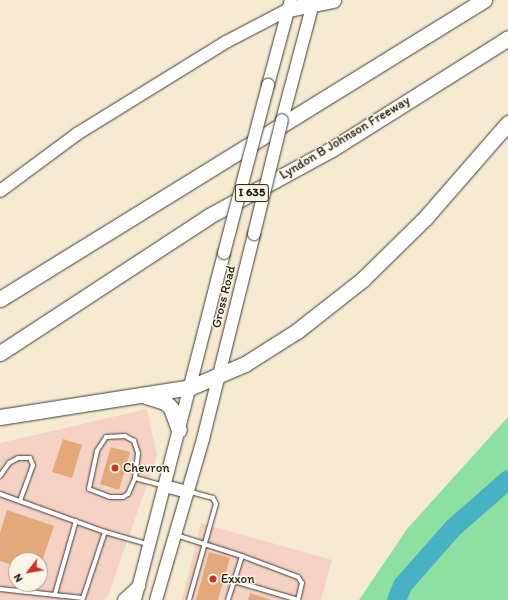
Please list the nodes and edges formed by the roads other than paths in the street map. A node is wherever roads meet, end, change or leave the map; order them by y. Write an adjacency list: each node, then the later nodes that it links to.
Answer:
1 (333, 0): 3 (highway)
2 (484, 0): 8 (highway)
3 (314, 3): 4 (highway); 10 (main road, Gross Road, bridge)
4 (290, 4): 7 (main road); 11 (main road, Gross Road, bridge)
5 (508, 38): 9 (highway, Lyndon B Johnson Freeway / I 635)
6 (508, 124): 10 (highway)
7 (0, 191)
8 (0, 299)
9 (0, 353)
10 (218, 377): 11 (highway); 18 (main road, Gross Road)
11 (191, 387): 12 (highway); 14 (main road, Gross Road)
12 (146, 396): 13 (highway); 14 (highway)
13 (0, 417)
14 (179, 430): 17 (main road, Gross Road)
15 (0, 476): 20 (lane)
16 (135, 478): 16 (lane); 17 (lane)
17 (165, 486): 18 (main road); 24 (main road, Gross Road)
18 (188, 492): 23 (main road, Gross Road); 25 (lane)
19 (0, 494): 20 (lane)
20 (20, 501): 21 (lane)
21 (76, 521): 22 (lane); 30 (lane)
22 (105, 532): 24 (lane); 30 (lane)
23 (174, 535): 25 (lane); 33 (main road, Gross Road)
24 (149, 544): 28 (main road, Gross Road)
25 (205, 545): 26 (lane); 34 (lane)
26 (242, 556): 27 (lane); 36 (lane)
27 (234, 581): 35 (lane); 36 (lane)
28 (138, 586): 31 (main road); 32 (main road, Gross Road)
29 (0, 589): 30 (lane)
30 (55, 594)
31 (124, 600)
32 (135, 600)
33 (156, 600)
34 (188, 600)
35 (228, 600)
36 (298, 600)

